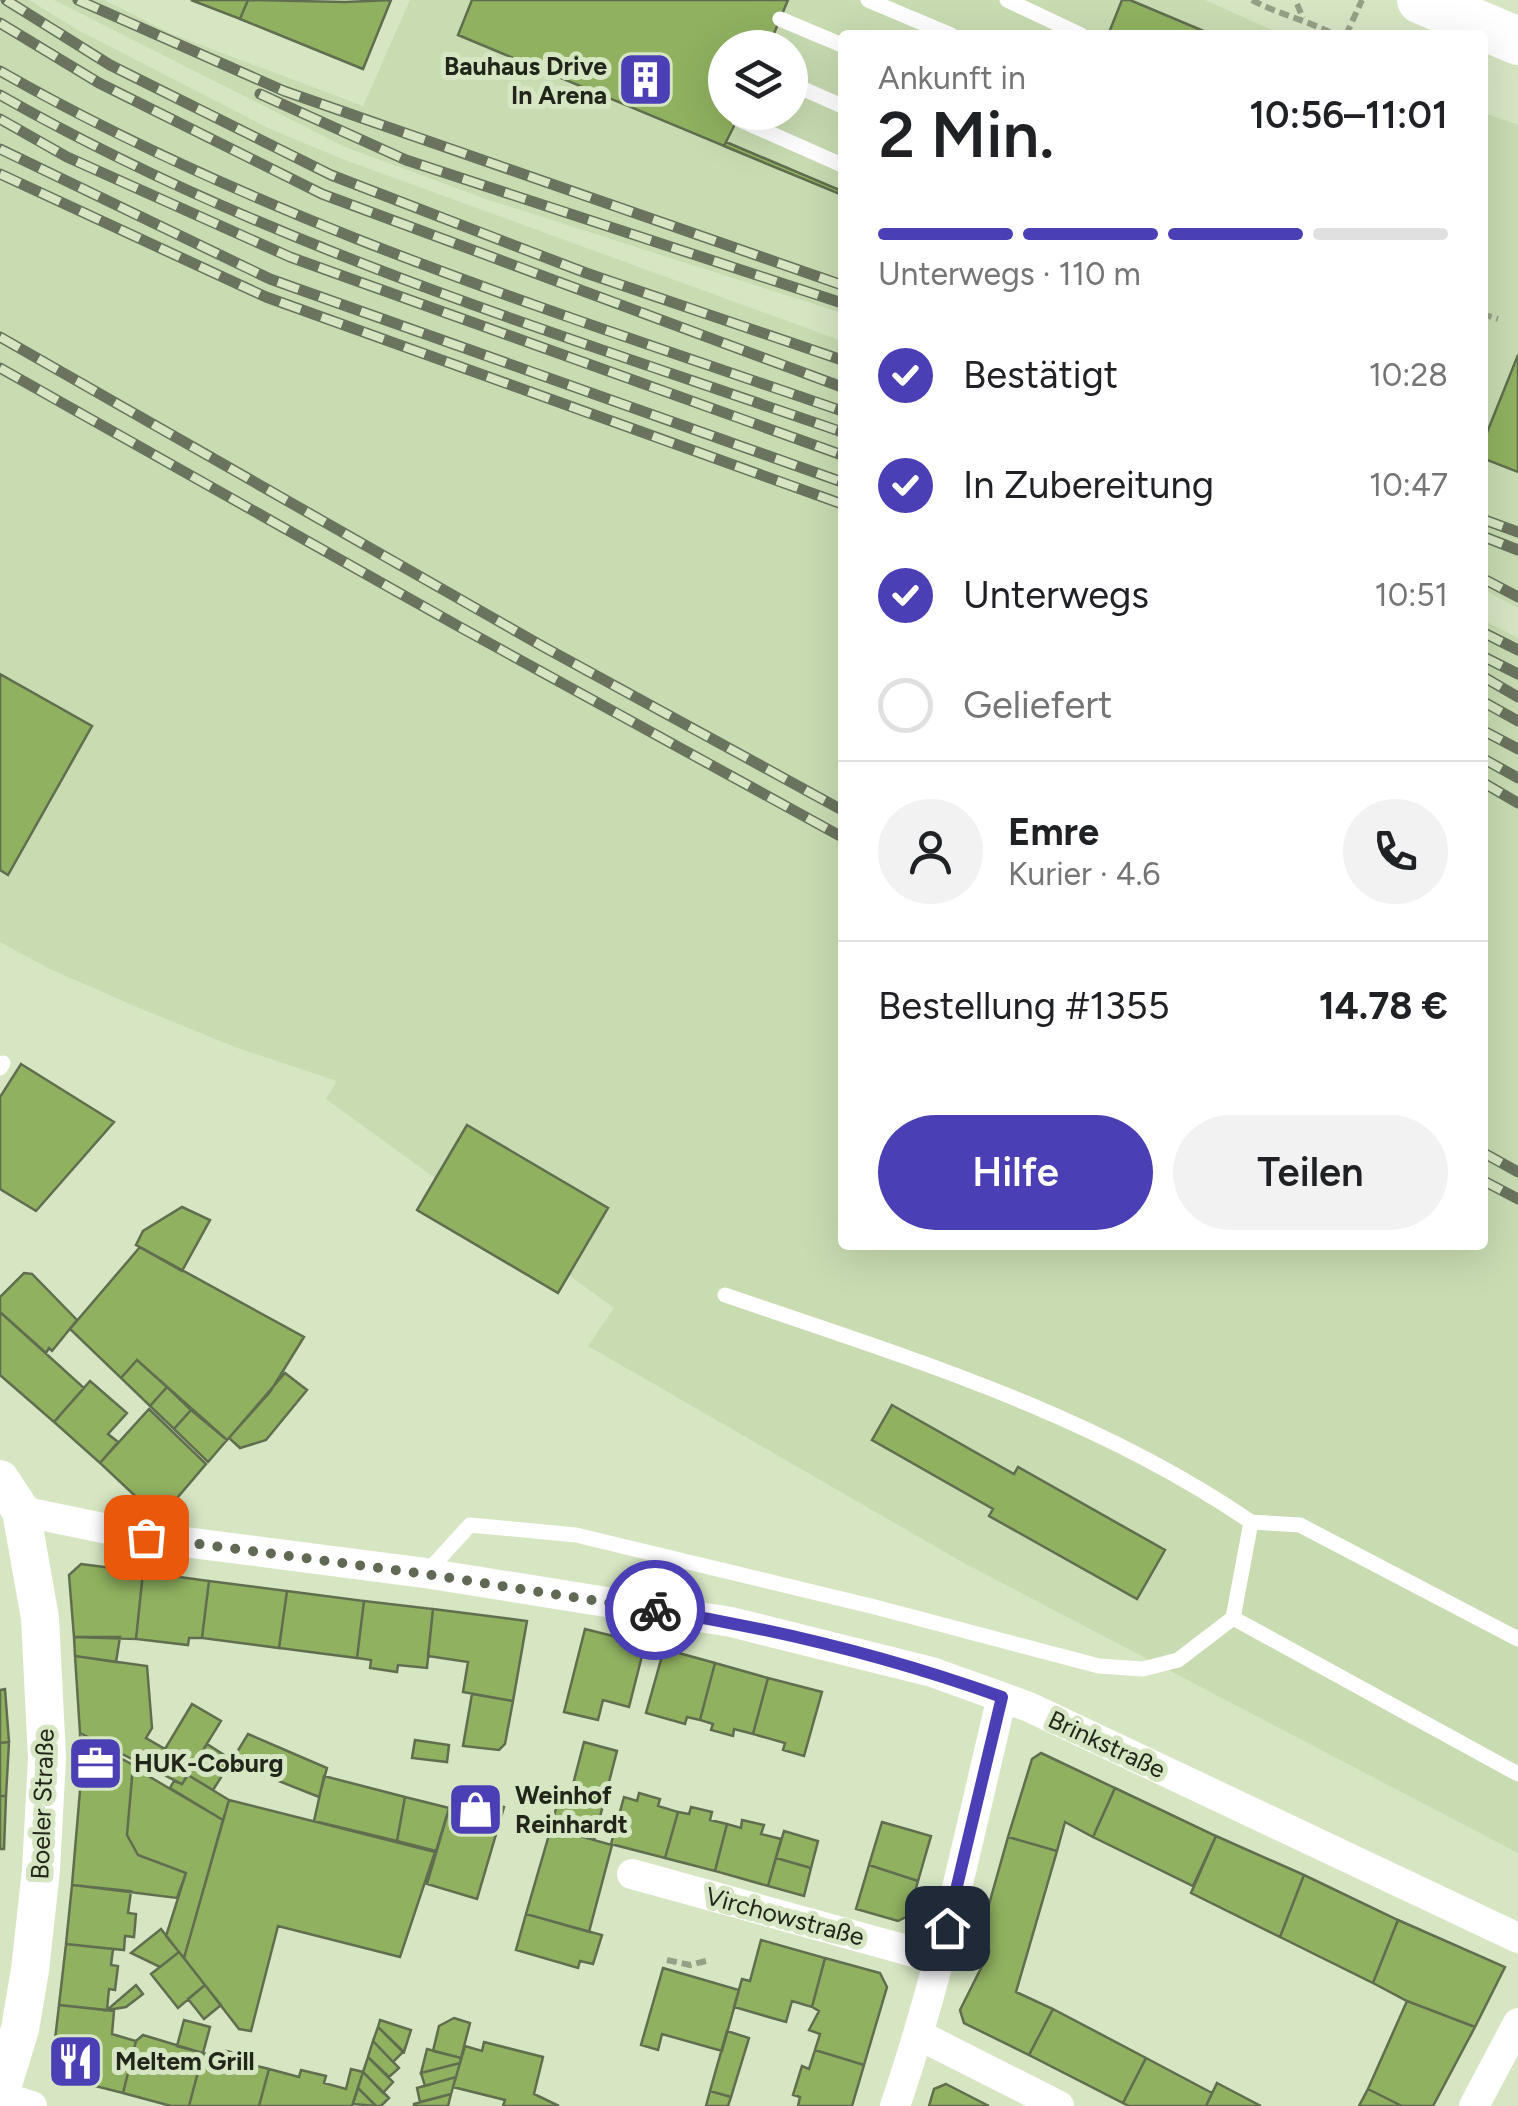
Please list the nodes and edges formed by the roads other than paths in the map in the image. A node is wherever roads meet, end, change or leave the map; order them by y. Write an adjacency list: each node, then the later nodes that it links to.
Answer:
1 (868, 0): 5 (lane)
2 (1007, 0): 6 (lane)
3 (1433, 11): 7 (main road)
4 (780, 19): 10 (lane)
5 (939, 30)
6 (1070, 30)
7 (1487, 30)
8 (1488, 30): 9 (main road)
9 (1518, 41)
10 (838, 43)
11 (808, 91): 12 (lane)
12 (838, 104)
13 (761, 130): 14 (lane)
14 (838, 163)
15 (725, 1294): 18 (lane)
16 (0, 1479): 17 (street)
17 (21, 1510): 19 (street, Brinkstraße); 29 (street, Boeler Straße)
18 (1251, 1522): 20 (lane); 21 (lane)
19 (425, 1574): 20 (lane); 22 (street, Brinkstraße)
20 (1232, 1618): 23 (lane)
21 (1518, 1639)
22 (1002, 1697): 25 (street, Brinkstraße); 26 (street)
23 (1518, 1774)
24 (632, 1874): 26 (street, Virchowstraße)
25 (1518, 1938)
26 (939, 1959): 28 (street)
27 (1518, 2024): 33 (street)
28 (920, 2035): 31 (street); 32 (street)
29 (0, 2095): 30 (street)
30 (32, 2106)
31 (895, 2106)
32 (1059, 2106)
33 (1474, 2106)

